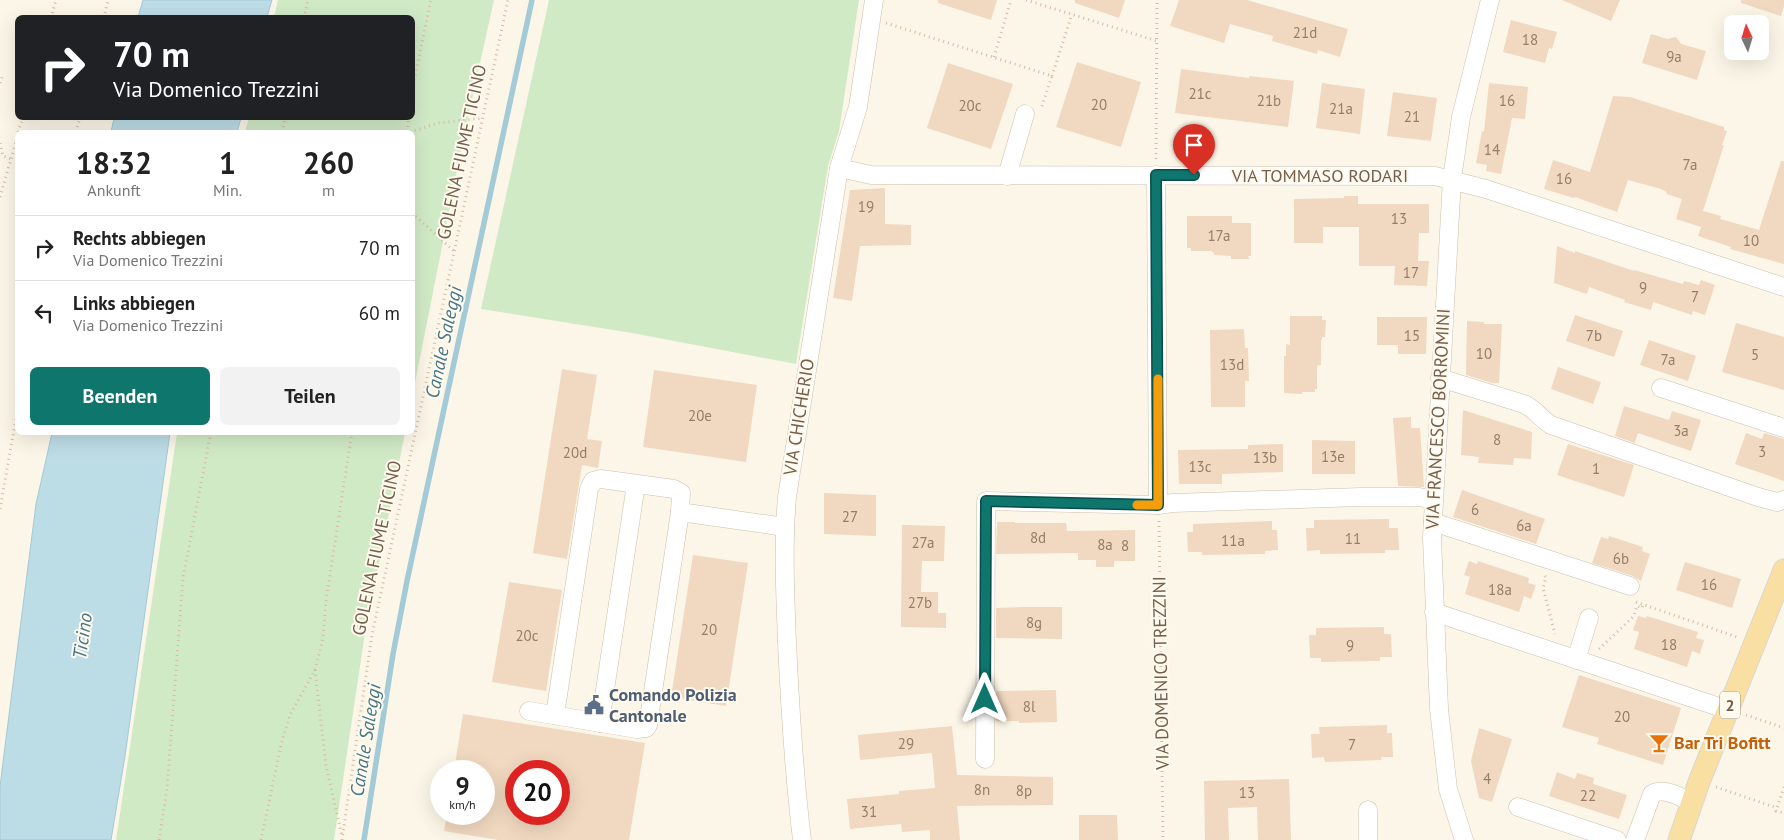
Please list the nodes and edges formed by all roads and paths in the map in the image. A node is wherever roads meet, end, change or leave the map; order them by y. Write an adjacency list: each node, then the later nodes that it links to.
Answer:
1 (56, 0): 12 (path)
2 (108, 0): 13 (path)
3 (308, 0): 14 (path)
4 (431, 0): 19 (path)
5 (508, 0): 23 (path, GOLENA FIUME TICINO)
6 (874, 0): 15 (street, VIA CHICHERIO)
7 (1011, 0): 17 (path)
8 (1026, 0): 11 (path)
9 (1157, 0): 16 (path)
10 (1490, 0): 31 (street, VIA FRANCESCO BORROMINI)
11 (1072, 14): 16 (path); 20 (path)
12 (52, 15)
13 (105, 15)
14 (305, 15)
15 (871, 19): 17 (path); 28 (street, VIA CHICHERIO)
16 (1157, 41): 29 (path)
17 (994, 57): 20 (path)
18 (3, 75): 21 (path)
19 (415, 76)
20 (1052, 76): 22 (path)
21 (0, 83)
22 (1033, 113): 30 (street)
23 (484, 118): 24 (path); 34 (path, GOLENA FIUME TICINO)
24 (415, 130)
25 (0, 143): 27 (path)
26 (15, 145): 27 (path)
27 (11, 159): 32 (path)
28 (839, 168): 30 (street, VIA TOMMASO RODARI); 49 (street, VIA CHICHERIO)
29 (1156, 175): 30 (street, VIA TOMMASO RODARI); 31 (street, VIA TOMMASO RODARI); 45 (street)
30 (1007, 176)
31 (1452, 179): 35 (street, VIA TOMMASO RODARI); 36 (street, VIA FRANCESCO BORROMINI)
32 (0, 197)
33 (415, 216): 34 (path)
34 (455, 252): 72 (path, GOLENA FIUME TICINO)
35 (1784, 287)
36 (1440, 378): 43 (street, VIA FRANCESCO BORROMINI); 44 (street)
37 (1661, 388): 39 (street)
38 (15, 424): 46 (path)
39 (1784, 428)
40 (210, 435): 73 (path)
41 (352, 435): 58 (path)
42 (636, 484): 47 (street); 61 (street); 62 (street)
43 (1434, 500): 45 (street); 48 (street, VIA FRANCESCO BORROMINI)
44 (1784, 500)
45 (1158, 505): 64 (street); 76 (path, VIA DOMENICO TREZZINI)
46 (0, 509)
47 (680, 512): 49 (street); 62 (street)
48 (1433, 522): 52 (street); 55 (street, VIA FRANCESCO BORROMINI)
49 (785, 527): 75 (street, VIA CHICHERIO)
50 (1784, 570): 53 (main road, 2)
51 (1541, 575): 57 (path)
52 (1630, 586)
53 (1779, 599): 59 (main road, 2)
54 (1643, 605): 57 (path)
55 (1434, 612): 57 (street); 78 (street, VIA FRANCESCO BORROMINI)
56 (1589, 618): 57 (street)
57 (1573, 658): 59 (street)
58 (315, 670): 72 (path); 74 (path)
59 (1728, 710): 63 (path); 65 (main road, 2)
60 (529, 711): 61 (street)
61 (555, 715): 62 (street)
62 (600, 723)
63 (1784, 728)
64 (984, 759)
65 (1699, 782): 67 (main road, 2); 69 (path)
66 (1784, 787): 69 (path)
67 (1692, 802): 80 (street); 81 (main road, 2)
68 (1518, 807): 79 (street)
69 (1777, 808): 71 (path)
70 (1368, 810): 77 (street)
71 (1784, 814)
72 (342, 839)
73 (159, 840)
74 (261, 840)
75 (802, 840)
76 (1163, 840)
77 (1368, 840)
78 (1464, 840)
79 (1617, 840)
80 (1635, 840)
81 (1679, 840)

